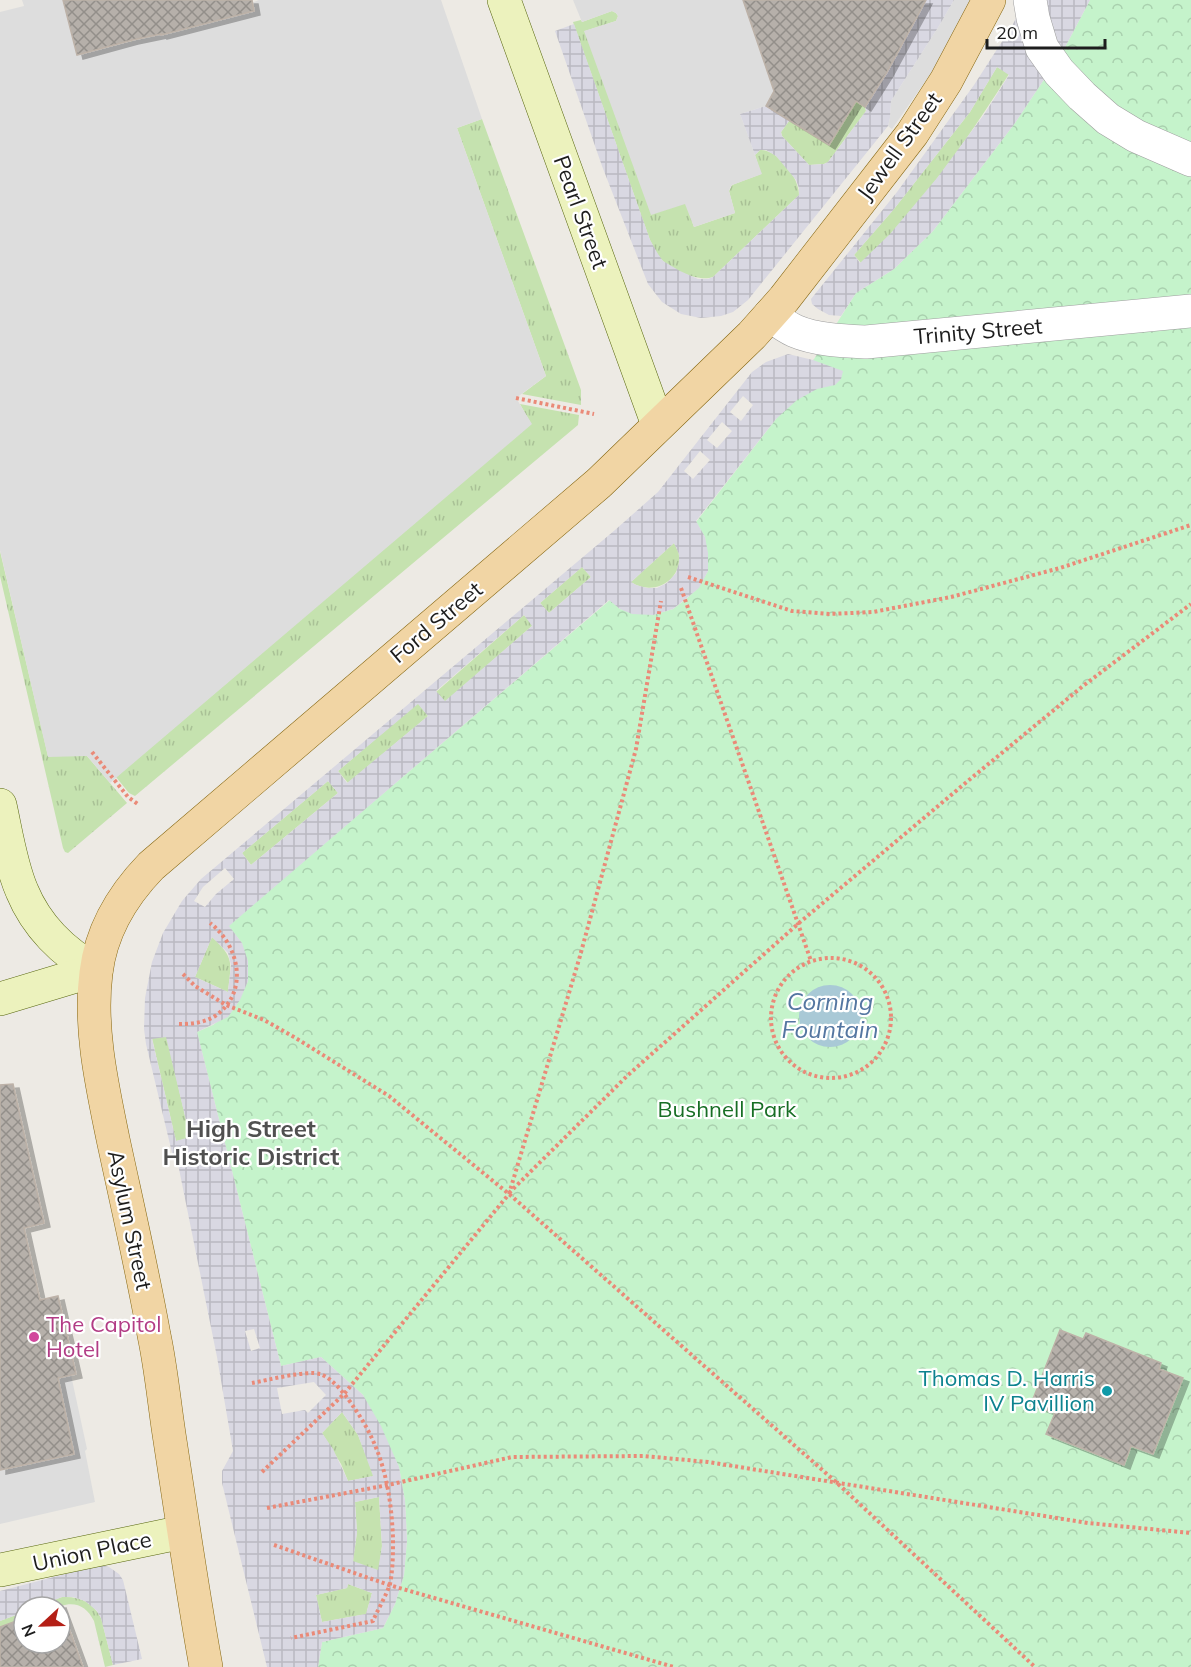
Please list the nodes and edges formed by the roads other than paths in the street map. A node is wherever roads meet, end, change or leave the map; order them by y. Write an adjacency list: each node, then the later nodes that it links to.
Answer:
1 (504, 0): 8 (main road, Pearl Street)
2 (989, 0): 5 (main road, Jewell Street)
3 (1030, 0): 4 (street)
4 (1191, 160)
5 (796, 283): 7 (main road, Ford Street)
6 (1191, 311): 7 (street, Trinity Street)
7 (770, 315): 8 (main road, Ford Street)
8 (658, 425): 10 (main road, Ford Street)
9 (0, 805): 10 (main road)
10 (96, 970): 11 (main road); 12 (main road, Asylum Street)
11 (0, 999)
12 (183, 1532): 13 (main road, Union Place); 14 (main road, Asylum Street)
13 (0, 1570)
14 (206, 1667)

